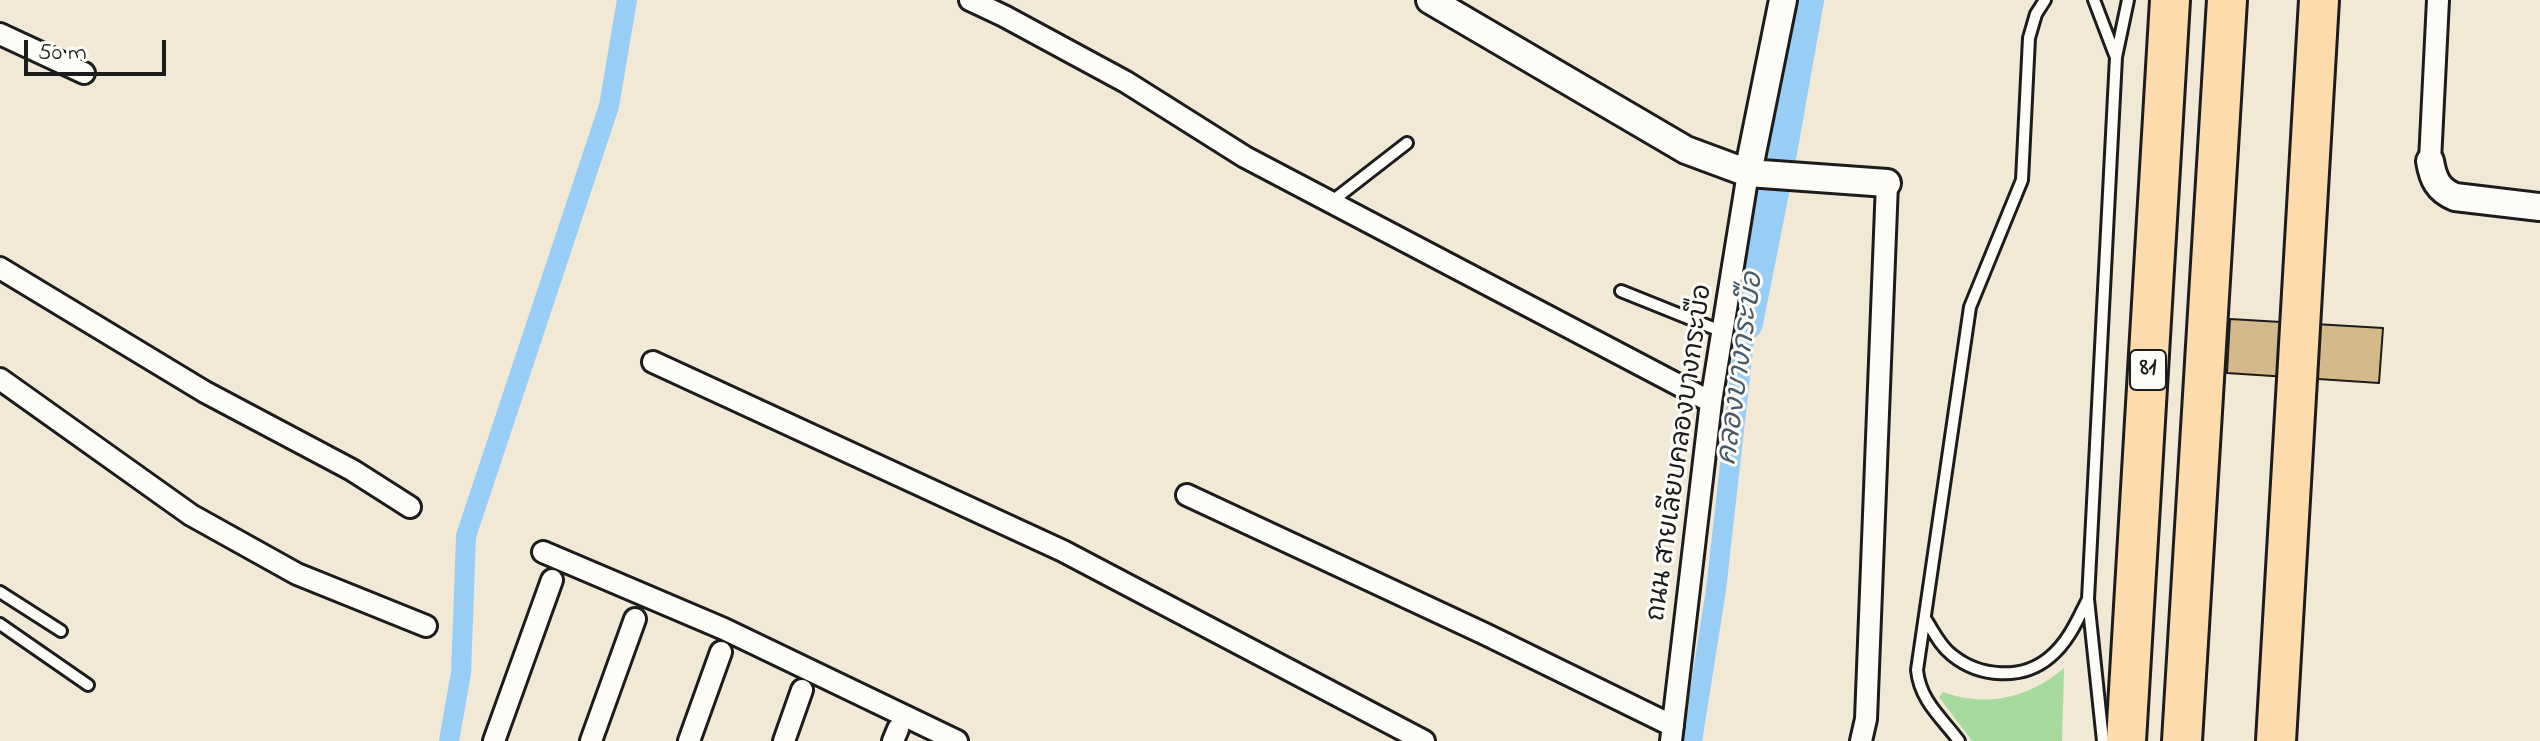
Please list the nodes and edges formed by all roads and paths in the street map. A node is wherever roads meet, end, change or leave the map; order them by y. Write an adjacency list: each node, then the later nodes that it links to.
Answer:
1 (970, 0): 18 (street)
2 (1430, 0): 16 (street)
3 (1783, 0): 16 (street)
4 (2045, 0): 33 (lane)
5 (2094, 0): 12 (lane)
6 (2128, 0): 12 (lane)
7 (2170, 0): 50 (highway, 81)
8 (2227, 0): 51 (highway, 81)
9 (2319, 0): 52 (highway)
10 (2438, 0): 15 (street)
11 (0, 34): 13 (street)
12 (2116, 57): 31 (lane)
13 (84, 73)
14 (1407, 143): 18 (lane)
15 (2430, 161): 19 (street)
16 (1748, 173): 17 (street); 22 (street, ถนน สายเลียบคลองบางกระบือ)
17 (1887, 183): 47 (street)
18 (1331, 202): 25 (street)
19 (2540, 207)
20 (0, 268): 27 (street)
21 (1621, 291): 22 (lane)
22 (1723, 332): 25 (street, ถนน สายเลียบคลองบางกระบือ)
23 (653, 362): 46 (street)
24 (0, 379): 35 (street)
25 (1711, 402): 40 (street, ถนน สายเลียบคลองบางกระบือ)
26 (1187, 495): 40 (street)
27 (410, 507)
28 (543, 552): 45 (street)
29 (552, 580): 41 (street)
30 (0, 592): 36 (lane)
31 (2088, 599): 33 (lane); 49 (lane)
32 (635, 619): 42 (street)
33 (1926, 620): 48 (lane)
34 (0, 624): 38 (lane)
35 (426, 626)
36 (61, 631)
37 (721, 652): 43 (street)
38 (88, 685)
39 (802, 690): 44 (street)
40 (1672, 733)
41 (494, 741)
42 (591, 741)
43 (689, 741)
44 (784, 741)
45 (957, 741)
46 (1424, 741)
47 (1861, 741)
48 (1959, 741)
49 (2103, 741)
50 (2126, 741)
51 (2182, 741)
52 (2276, 741)

